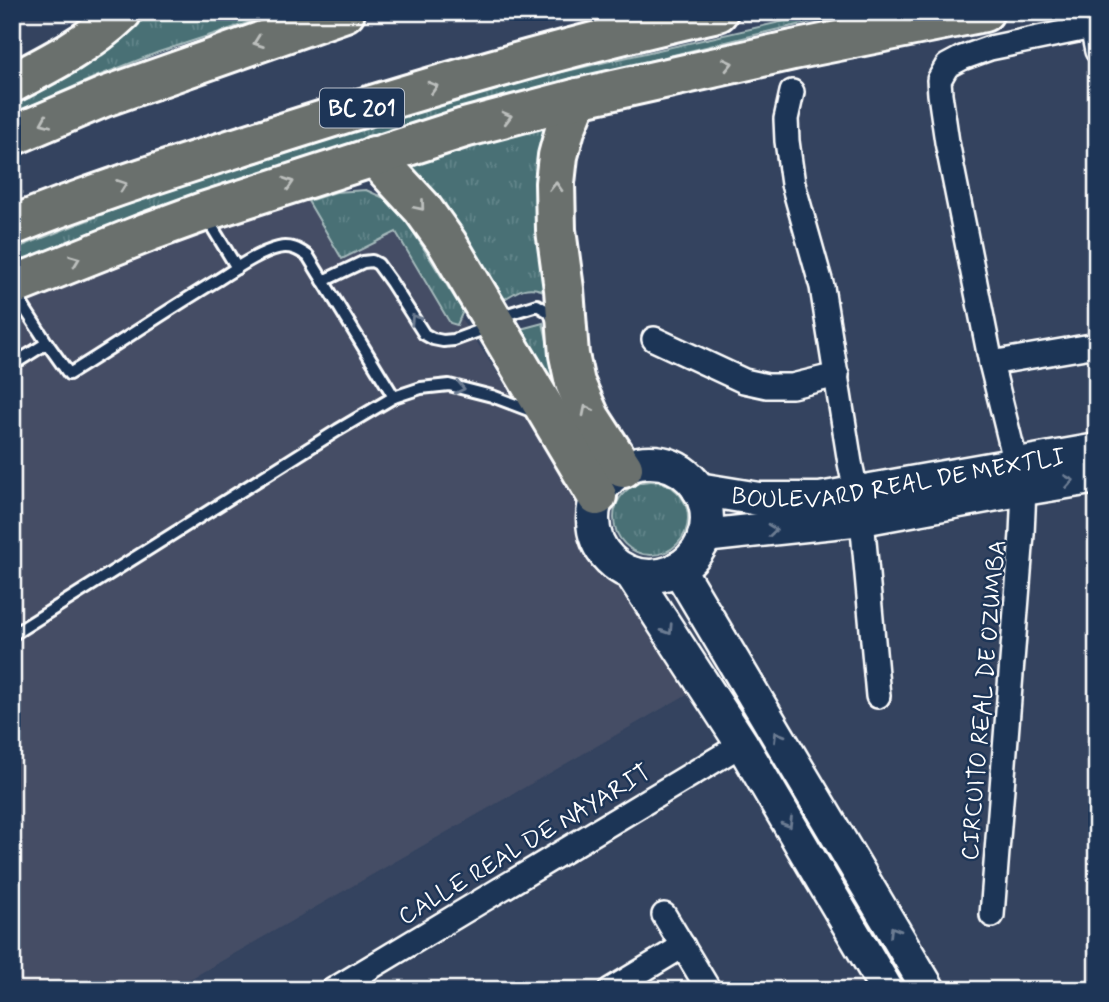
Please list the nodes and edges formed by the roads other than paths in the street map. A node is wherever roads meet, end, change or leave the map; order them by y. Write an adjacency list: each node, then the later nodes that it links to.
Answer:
1 (122, 12): 7 (highway)
2 (345, 12): 10 (highway, one-way to 10)
3 (718, 12): 13 (highway, BC 201, one-way to 3)
4 (984, 12): 9 (highway, one-way to 4)
5 (1094, 27): 6 (street); 22 (street, CIRCUITO REAL DE OZUMBA)
6 (1097, 51)
7 (12, 83)
8 (792, 92): 24 (street)
9 (578, 98): 11 (highway, one-way to 9); 21 (highway, one-way to 9)
10 (12, 136)
11 (374, 156): 12 (highway, one-way to 11); 17 (highway, one-way to 17)
12 (203, 212): 14 (lane); 16 (highway, one-way to 12)
13 (12, 226)
14 (237, 268): 15 (lane); 19 (lane)
15 (323, 281): 17 (lane, one-way to 15); 25 (lane)
16 (12, 288): 19 (lane)
17 (495, 325): 21 (lane); 26 (highway)
18 (654, 339): 24 (street)
19 (47, 343): 23 (lane)
20 (1097, 345): 22 (street)
21 (569, 355): 28 (highway, one-way to 21)
22 (991, 363): 29 (street, CIRCUITO REAL DE OZUMBA)
23 (12, 365)
24 (837, 375): 33 (street)
25 (394, 397): 26 (lane, one-way to 26); 37 (lane)
26 (550, 419): 32 (highway)
27 (1097, 450): 29 (main road, BOULEVARD REAL DE MEXTLI)
28 (623, 468): 31 (main road); 32 (main road)
29 (1020, 476): 30 (main road, BOULEVARD REAL DE MEXTLI, one-way to 30); 33 (main road, BOULEVARD REAL DE MEXTLI); 41 (street, CIRCUITO REAL DE OZUMBA)
30 (1097, 477)
31 (698, 489): 33 (main road, BOULEVARD REAL DE MEXTLI); 34 (main road)
32 (597, 496): 36 (main road)
33 (859, 506): 34 (main road, BOULEVARD REAL DE MEXTLI, one-way to 33); 38 (street)
34 (704, 536): 35 (main road)
35 (678, 568): 36 (main road); 47 (main road, one-way to 35)
36 (631, 573): 39 (main road, one-way to 39)
37 (12, 635)
38 (878, 696)
39 (742, 744): 43 (street, CALLE REAL DE NAYARIT); 46 (main road, one-way to 46)
40 (664, 915): 42 (street)
41 (992, 915)
42 (683, 946): 44 (street); 45 (street)
43 (332, 990)
44 (610, 990)
45 (709, 990)
46 (887, 990)
47 (929, 990)

